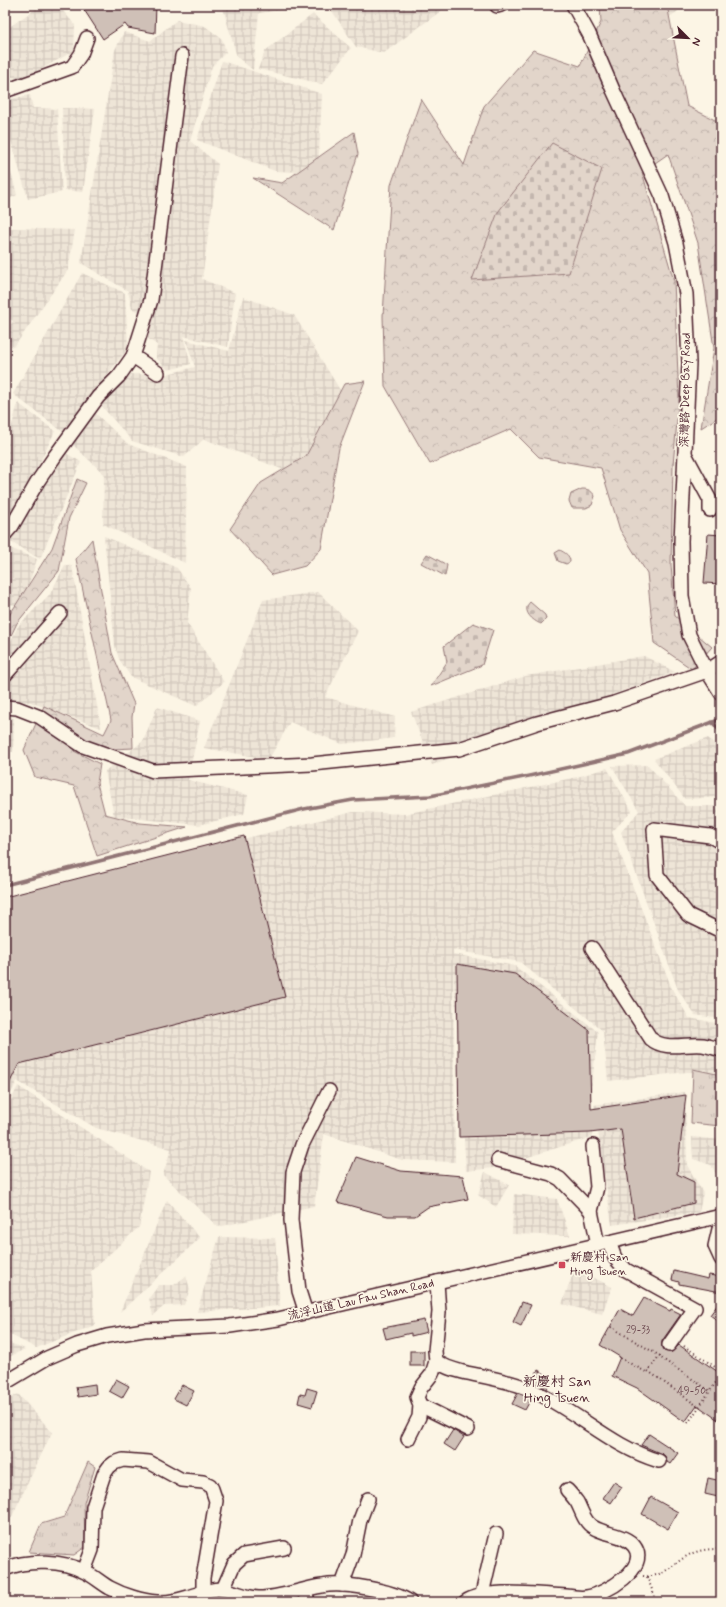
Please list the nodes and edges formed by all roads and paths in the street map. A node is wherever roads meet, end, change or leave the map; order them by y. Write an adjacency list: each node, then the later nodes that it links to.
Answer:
1 (573, 5): 7 (street, 深灣路 Deep Bay Road)
2 (87, 38): 4 (street)
3 (182, 56): 5 (street)
4 (5, 91)
5 (133, 356): 6 (street); 9 (street)
6 (158, 373)
7 (684, 454): 8 (street); 12 (street, 深灣路 Deep Bay Road)
8 (710, 510)
9 (5, 534)
10 (60, 613): 13 (street)
11 (721, 662): 12 (street)
12 (707, 672): 14 (street, 深灣路 Deep Bay Road); 15 (street)
13 (5, 674)
14 (721, 693)
15 (5, 707)
16 (721, 842): 17 (street)
17 (721, 931)
18 (592, 948): 19 (street)
19 (721, 1050)
20 (329, 1091): 28 (street)
21 (593, 1146): 23 (street)
22 (498, 1160): 23 (street)
23 (591, 1211): 25 (street)
24 (719, 1223): 25 (street, 流浮山道 Lau Fau Shan Road); 26 (street)
25 (603, 1243): 27 (street, 流浮山道 Lau Fau Shan Road); 30 (street)
26 (721, 1259)
27 (436, 1282): 28 (street, 流浮山道 Lau Fau Shan Road); 33 (street)
28 (306, 1313): 37 (street, 流浮山道 Lau Fau Shan Road)
29 (611, 1327): 31 (path)
30 (671, 1341): 31 (path); 35 (path)
31 (660, 1356): 34 (path); 38 (path)
32 (620, 1358): 34 (path)
33 (436, 1361): 39 (street); 44 (street)
34 (648, 1371): 40 (path)
35 (721, 1371)
36 (721, 1375): 38 (path)
37 (5, 1383)
38 (710, 1391): 40 (path)
39 (420, 1405): 42 (street); 43 (street)
40 (699, 1407): 41 (path)
41 (688, 1423)
42 (468, 1429)
43 (408, 1439)
44 (659, 1461)
45 (567, 1490): 52 (street)
46 (368, 1499): 54 (street)
47 (496, 1534): 57 (street)
48 (284, 1548): 55 (street)
49 (721, 1549): 53 (path)
50 (5, 1569): 51 (street)
51 (84, 1571): 56 (street); 56 (street)
52 (628, 1574): 53 (path); 57 (street)
53 (647, 1577): 61 (path)
54 (342, 1585): 58 (street); 59 (street)
55 (223, 1589): 56 (street); 58 (street)
56 (203, 1593)
57 (482, 1594): 60 (street)
58 (307, 1596)
59 (410, 1602)
60 (465, 1602)
61 (657, 1602)

